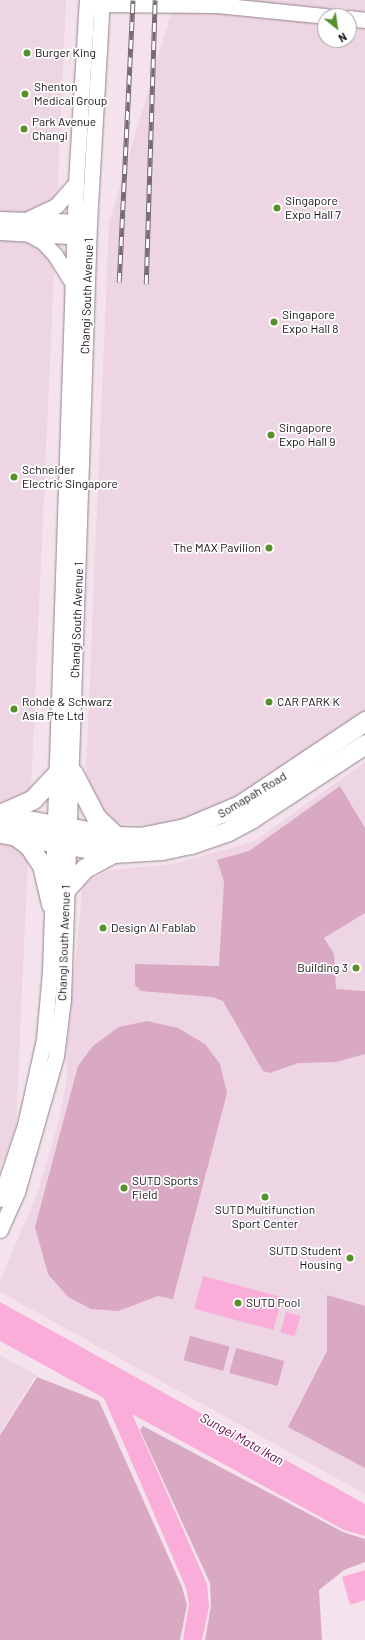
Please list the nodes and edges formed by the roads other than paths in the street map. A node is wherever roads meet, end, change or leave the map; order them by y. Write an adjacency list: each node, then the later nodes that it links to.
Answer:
1 (87, 2): 2 (street); 5 (street, Changi South Avenue 1)
2 (102, 2): 3 (street); 8 (street, Changi South Avenue 1)
3 (187, 3): 4 (street)
4 (317, 15)
5 (76, 183): 7 (street); 8 (street, Changi South Avenue 1)
6 (0, 219): 7 (street)
7 (24, 226): 8 (street); 9 (street); 10 (street)
8 (82, 229): 10 (street, Changi South Avenue 1); 13 (street, Changi South Avenue 1)
9 (0, 232)
10 (73, 285): 13 (street, Changi South Avenue 1)
11 (365, 721): 17 (main road, Somapah Road)
12 (365, 744): 17 (main road, Somapah Road)
13 (66, 772): 14 (main road); 16 (street, Changi South Avenue 1); 17 (main road)
14 (0, 815): 16 (main road)
15 (8, 834): 16 (main road); 19 (main road)
16 (62, 836): 17 (main road, Somapah Road); 18 (street, Changi South Avenue 1); 19 (street, Changi South Avenue 1)
17 (115, 844): 18 (main road)
18 (66, 889): 21 (street, Changi South Avenue 1)
19 (51, 904): 20 (street, Changi South Avenue 1)
20 (0, 1199)
21 (0, 1230)

